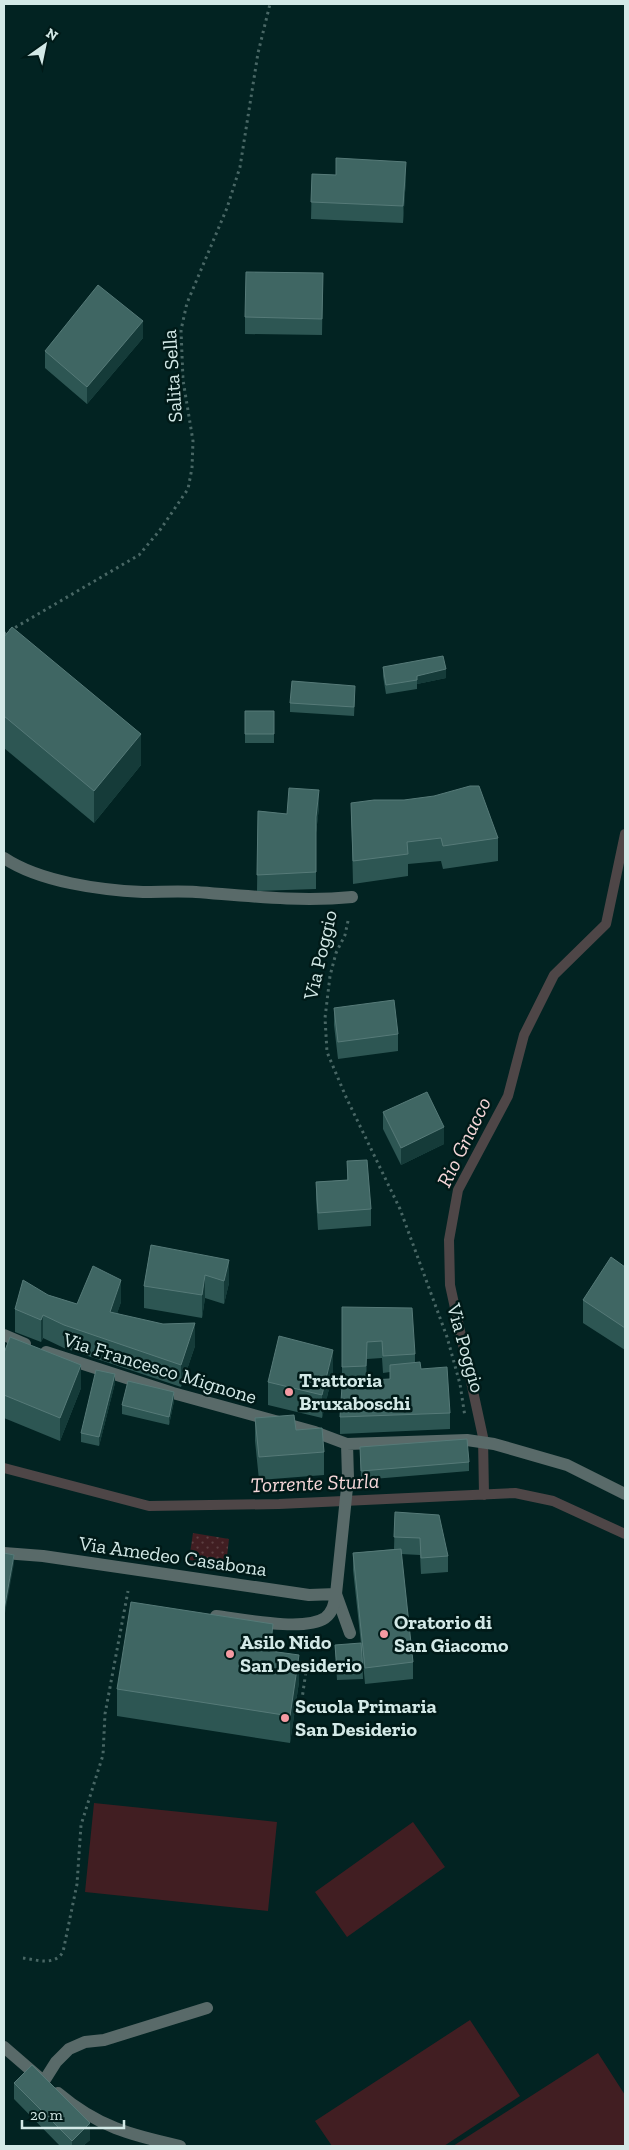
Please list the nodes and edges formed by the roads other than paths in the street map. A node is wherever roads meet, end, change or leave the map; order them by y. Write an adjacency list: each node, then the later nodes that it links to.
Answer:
1 (4, 858): 2 (street, Via Poggio)
2 (352, 897)
3 (4, 1336): 4 (street, Via Francesco Mignone)
4 (347, 1444): 5 (street, Via Francesco Mignone); 7 (street)
5 (625, 1494)
6 (4, 1553): 7 (street, Via Amedeo Casabona)
7 (336, 1594): 8 (street); 9 (street)
8 (205, 1615)
9 (350, 1633)
10 (207, 2008): 12 (street)
11 (4, 2046): 12 (street)
12 (44, 2081): 13 (street)
13 (180, 2146)

